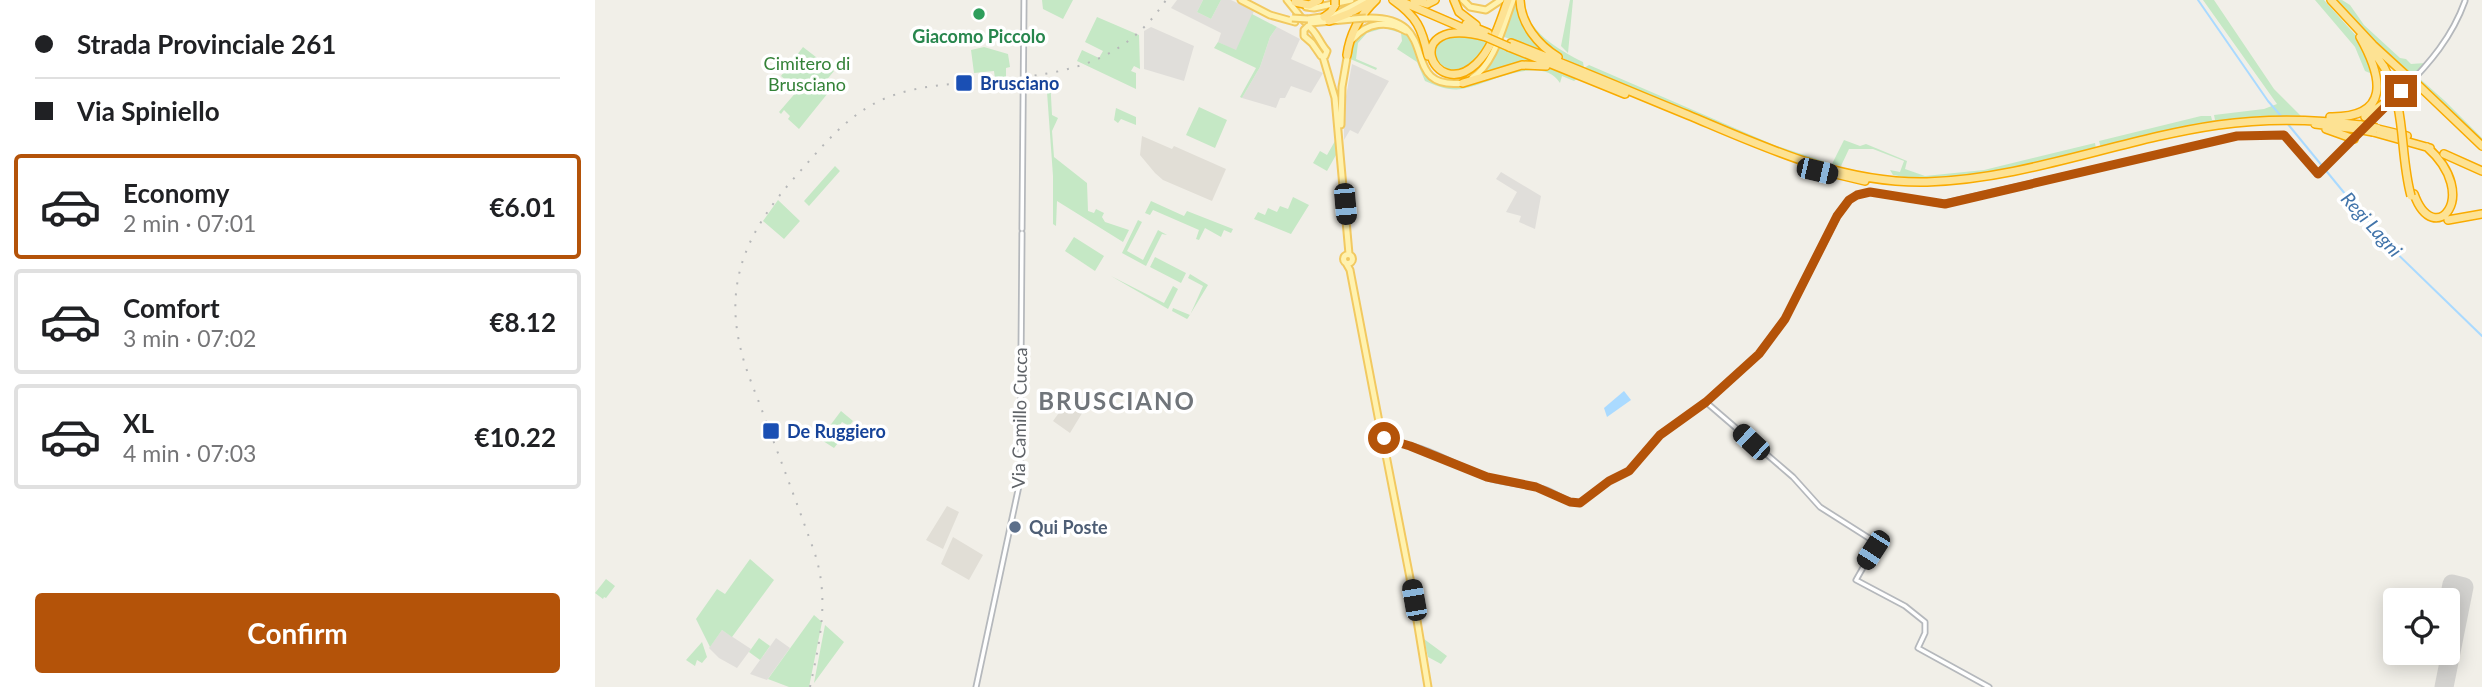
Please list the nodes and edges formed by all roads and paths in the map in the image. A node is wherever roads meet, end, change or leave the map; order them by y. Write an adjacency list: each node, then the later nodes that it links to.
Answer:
1 (1024, 0): 53 (street, Via Camillo Cucca)
2 (1243, 0): 21 (main road, bridge)
3 (1319, 0): 17 (highway)
4 (1351, 0): 17 (main road)
5 (1364, 0): 20 (main road)
6 (1374, 0): 20 (highway); 28 (highway)
7 (1395, 0): 22 (highway); 25 (highway)
8 (1407, 0): 22 (highway)
9 (1414, 0): 10 (highway)
10 (1436, 0)
11 (1454, 0): 22 (highway)
12 (1463, 0): 13 (main road)
13 (1501, 0)
14 (1511, 0): 22 (highway); 25 (main road)
15 (1520, 0): 30 (highway)
16 (2329, 0): 23 (highway); 24 (highway)
17 (1292, 1): 21 (main road)
18 (2465, 1): 32 (street)
19 (1335, 2): 20 (highway)
20 (1327, 19): 21 (main road); 26 (main road, bridge)
21 (1309, 23): 27 (main road); 27 (main road)
22 (1487, 35): 30 (highway, bridge)
23 (2360, 37): 29 (highway); 34 (highway)
24 (2373, 45): 29 (highway); 39 (highway, bridge)
25 (1495, 46): 31 (main road)
26 (1419, 54): 28 (main road); 31 (main road)
27 (1323, 57): 38 (main road)
28 (1346, 58): 38 (main road)
29 (2386, 67): 48 (highway, bridge)
30 (1575, 70): 31 (highway); 41 (highway); 42 (highway)
31 (1462, 83)
32 (2401, 91): 33 (highway); 37 (street)
33 (2331, 121): 34 (highway); 35 (highway)
34 (2308, 122): 35 (highway); 37 (highway); 41 (highway)
35 (2359, 127): 36 (highway, bridge)
36 (2375, 130): 40 (highway); 45 (highway)
37 (2354, 139): 51 (street)
38 (1340, 146): 52 (main road)
39 (2482, 146)
40 (2427, 147): 44 (highway); 45 (highway)
41 (2099, 153): 47 (highway)
42 (1808, 163): 43 (highway); 47 (highway)
43 (1845, 167)
44 (2456, 169)
45 (2482, 169)
46 (1891, 175): 47 (highway)
47 (1923, 182)
48 (2412, 195): 49 (highway); 50 (highway)
49 (2462, 207)
50 (2482, 214)
51 (1706, 402): 52 (street); 55 (street)
52 (1386, 449): 54 (main road)
53 (976, 687)
54 (1428, 687)
55 (1990, 687)

